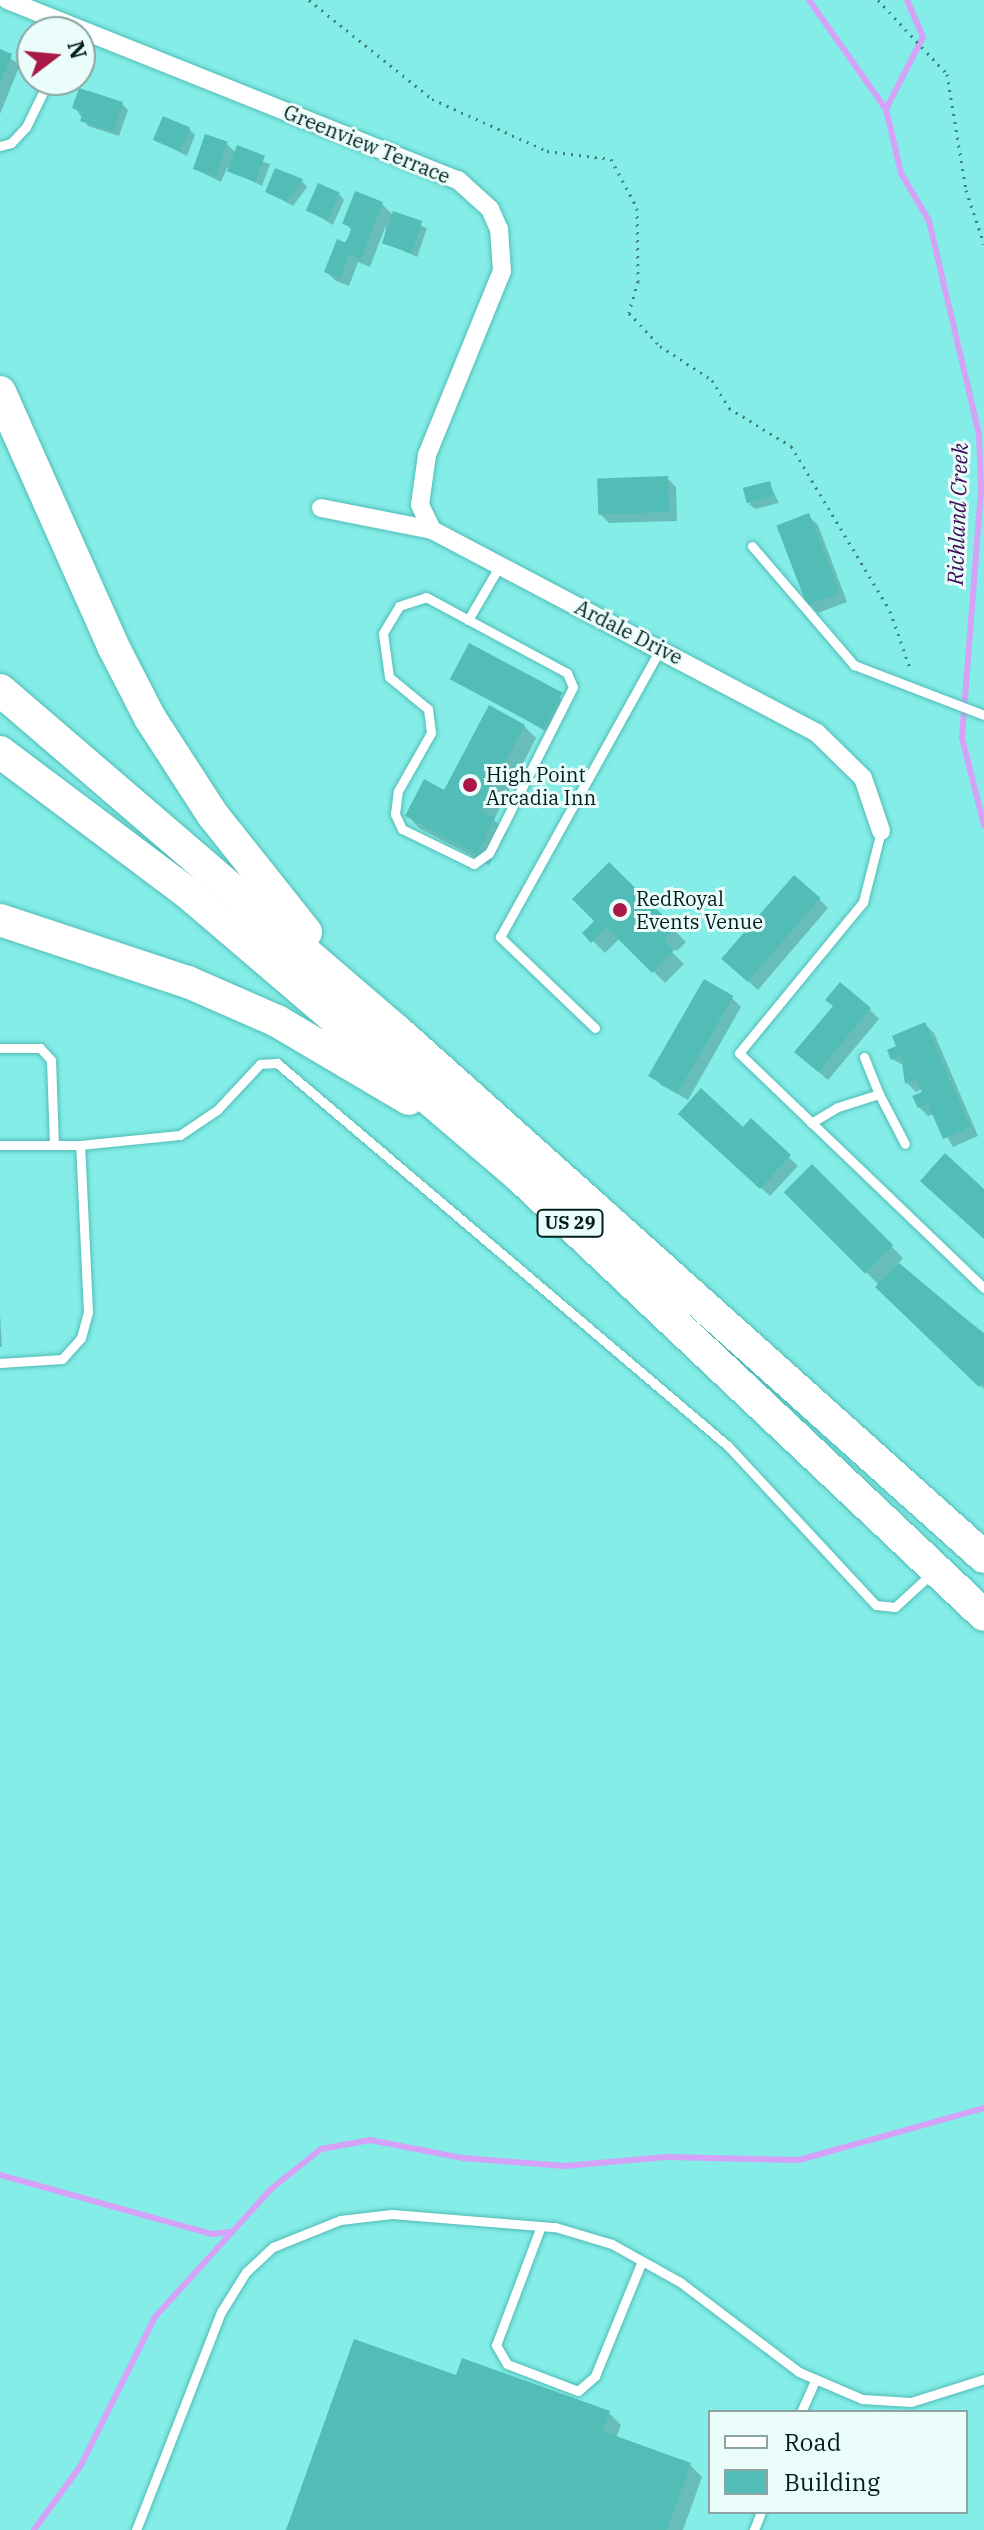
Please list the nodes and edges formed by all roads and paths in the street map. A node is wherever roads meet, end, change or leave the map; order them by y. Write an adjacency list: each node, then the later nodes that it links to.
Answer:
1 (7, 0): 4 (street, Greenview Terrace)
2 (309, 0): 17 (path)
3 (878, 0): 8 (path)
4 (42, 16)
5 (96, 39): 11 (street, Greenview Terrace)
6 (41, 96): 7 (lane)
7 (0, 146)
8 (984, 244)
9 (0, 392): 23 (highway)
10 (321, 508): 11 (street, Ardale Drive)
11 (432, 530): 13 (street, Ardale Drive)
12 (752, 546): 17 (lane)
13 (500, 565): 14 (lane); 15 (street, Ardale Drive)
14 (468, 620): 14 (lane)
15 (661, 648): 20 (street, Ardale Drive); 22 (lane)
16 (0, 690): 23 (highway, US 29)
17 (916, 690): 18 (lane)
18 (984, 715)
19 (0, 752): 28 (highway, US 29)
20 (881, 831): 27 (lane)
21 (0, 920): 28 (highway)
22 (595, 1028)
23 (397, 1031): 35 (highway, US 29)
24 (0, 1048): 29 (lane)
25 (864, 1057): 26 (lane)
26 (879, 1094): 27 (lane); 30 (lane)
27 (811, 1123): 33 (lane)
28 (463, 1131): 36 (highway, US 29)
29 (54, 1144): 31 (lane); 32 (lane)
30 (905, 1144)
31 (0, 1145)
32 (80, 1145): 34 (lane); 36 (lane)
33 (984, 1288)
34 (0, 1363)
35 (984, 1557)
36 (936, 1569): 37 (highway, US 29)
37 (984, 1615)
38 (541, 2226): 39 (lane); 39 (lane); 43 (lane)
39 (642, 2261): 41 (lane)
40 (984, 2379): 41 (lane)
41 (815, 2380): 42 (lane)
42 (802, 2410)
43 (136, 2530)

